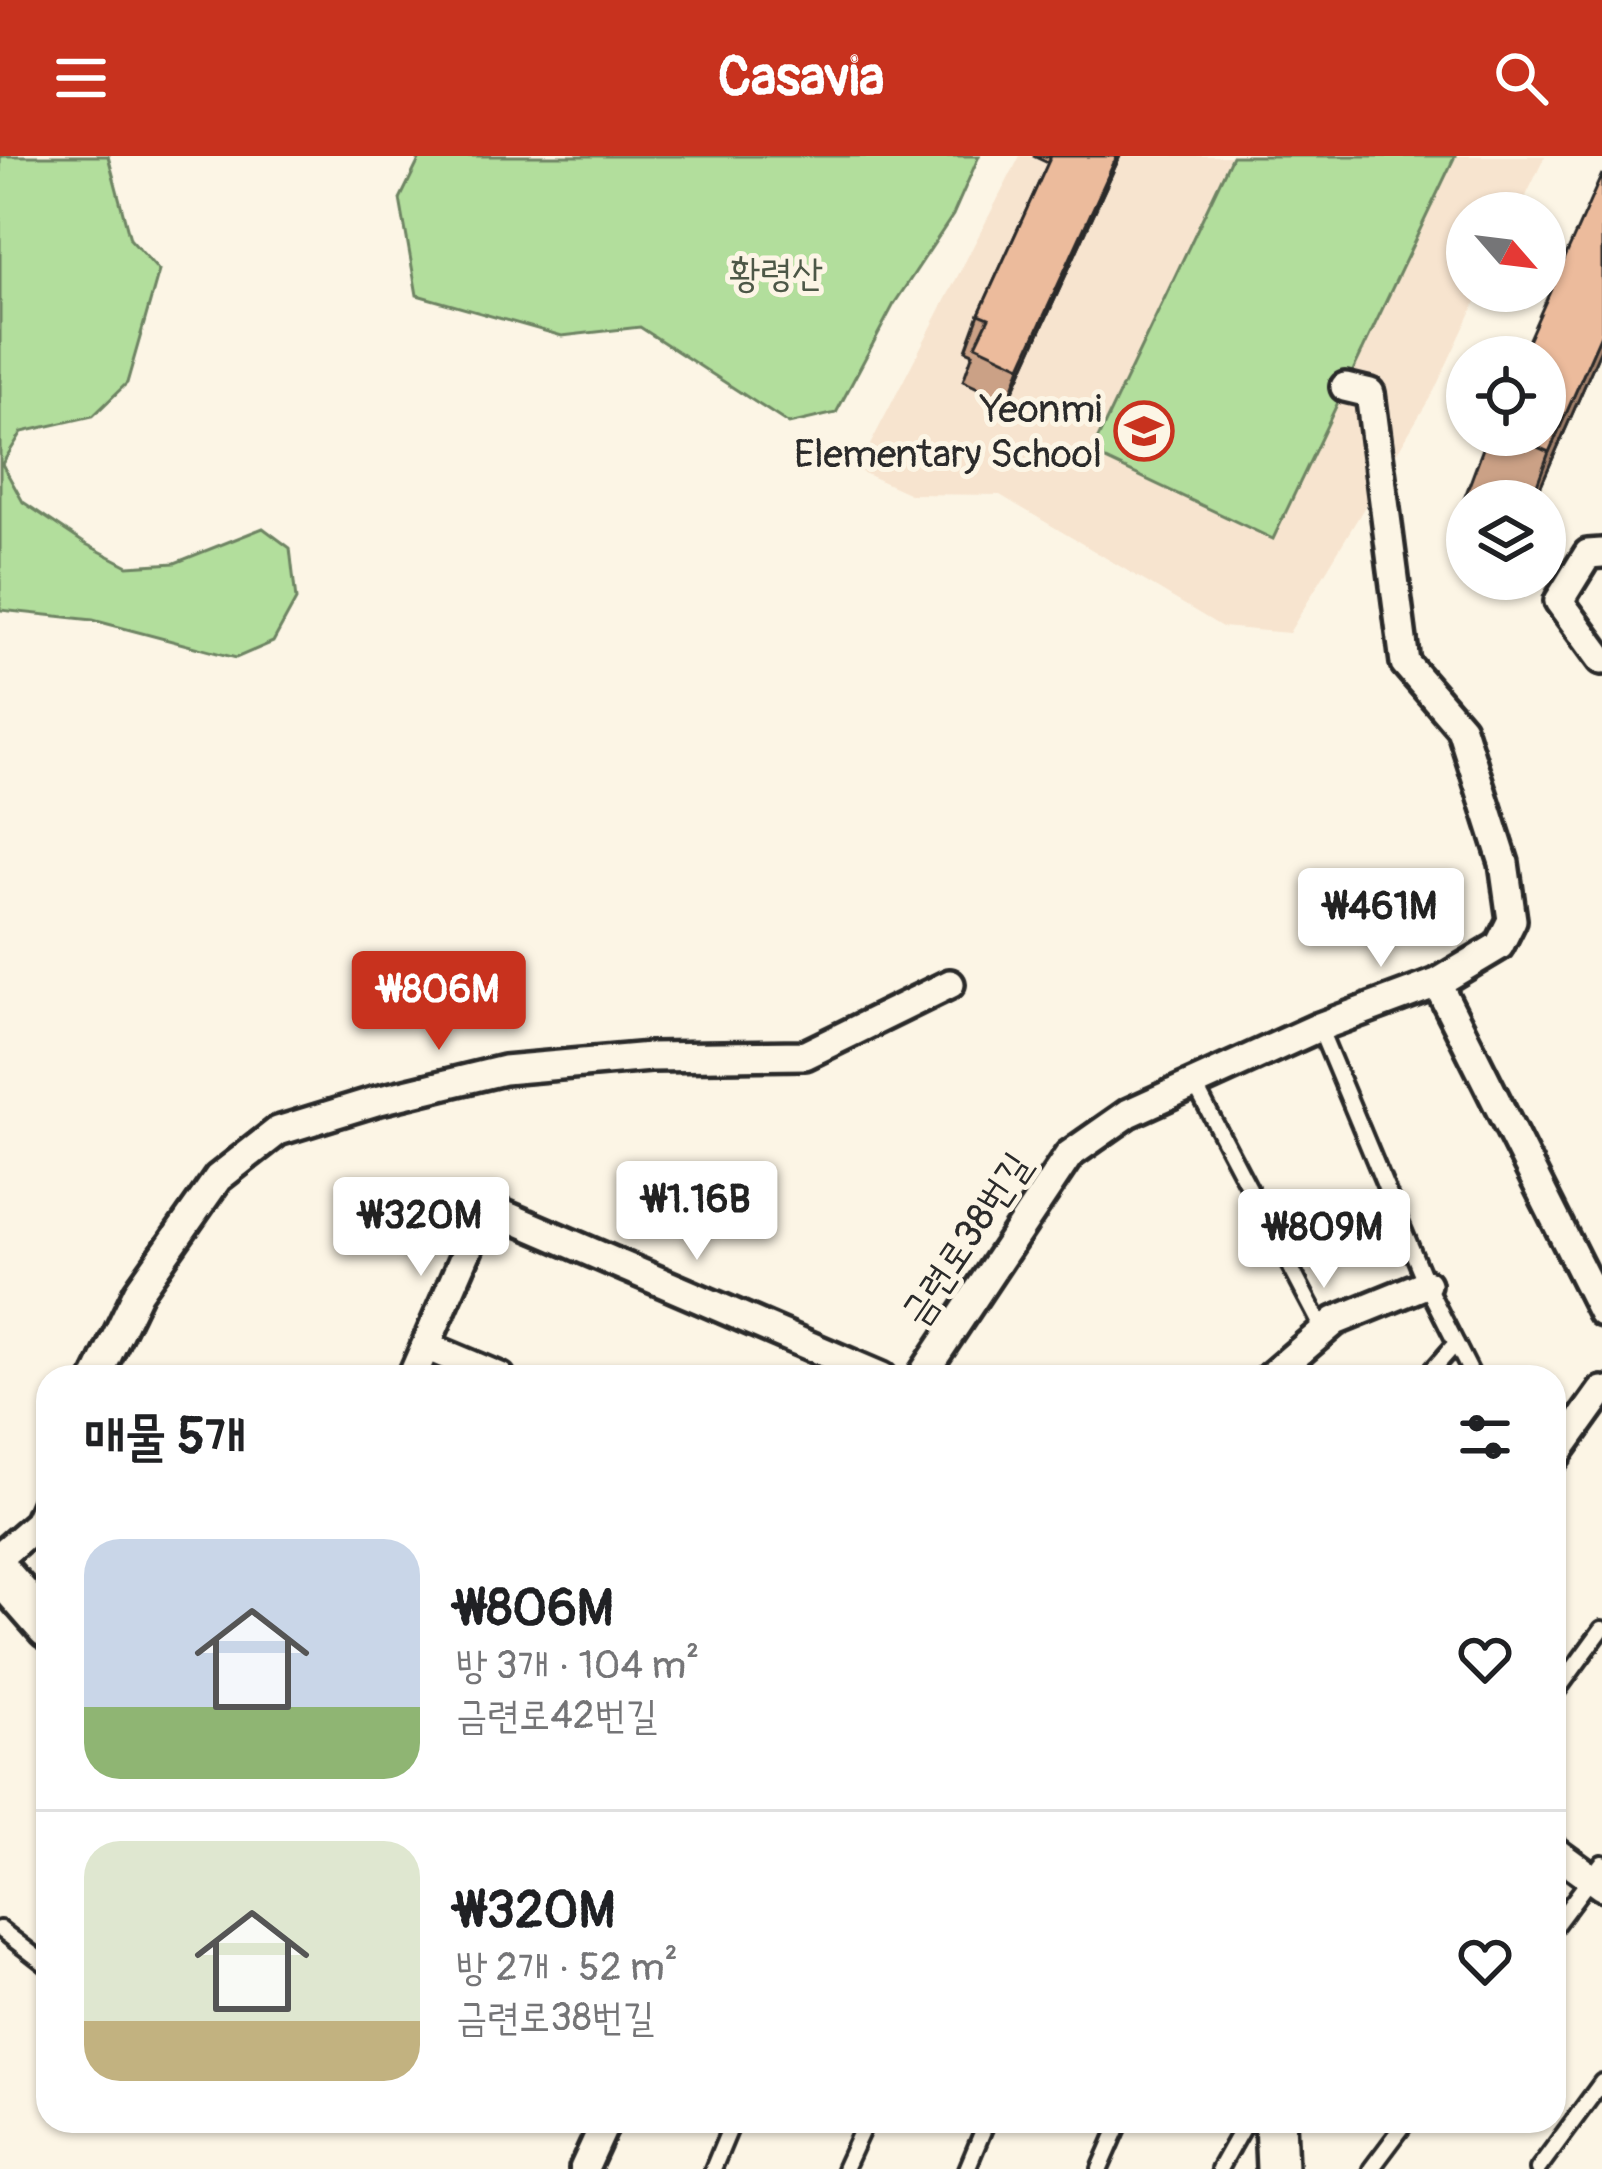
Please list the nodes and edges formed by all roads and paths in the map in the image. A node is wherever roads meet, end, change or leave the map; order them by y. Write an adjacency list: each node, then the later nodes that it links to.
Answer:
1 (1346, 386): 4 (street, 금련로38번길)
2 (1595, 554): 3 (street)
3 (1602, 660)
4 (1437, 982): 6 (street, 금련로38번길); 9 (street)
5 (950, 984): 13 (street)
6 (1319, 1027): 7 (street, 금련로38번길); 8 (lane)
7 (1194, 1083): 10 (lane); 17 (street, 금련로38번길)
8 (1426, 1284): 10 (street); 11 (lane)
9 (1602, 1312)
10 (1324, 1330): 18 (street)
11 (1456, 1343): 19 (lane); 20 (lane)
12 (426, 1346): 14 (street); 15 (street); 16 (street)
13 (103, 1365)
14 (417, 1365)
15 (471, 1365)
16 (854, 1365)
17 (929, 1365)
18 (1284, 1365)
19 (1437, 1365)
20 (1467, 1365)
21 (1602, 1391): 22 (street)
22 (1566, 1441)
23 (36, 1525): 24 (street)
24 (0, 1556)
25 (0, 1573): 26 (street)
26 (36, 1614)
27 (1602, 1629): 28 (lane)
28 (1566, 1678)
29 (1566, 1858): 30 (street)
30 (1598, 1876): 31 (lane)
31 (1566, 1913)
32 (0, 1928): 33 (lane)
33 (36, 1956)
34 (1602, 2082): 35 (lane)
35 (1566, 2131)
36 (600, 2133): 45 (street)
37 (728, 2133): 46 (lane)
38 (860, 2133): 47 (lane)
39 (982, 2133): 48 (lane)
40 (1116, 2133): 49 (lane)
41 (1239, 2133): 50 (lane)
42 (1276, 2133): 51 (street)
43 (1398, 2133): 52 (lane)
44 (1564, 2133): 53 (lane)
45 (584, 2169)
46 (713, 2169)
47 (844, 2169)
48 (967, 2169)
49 (1100, 2169)
50 (1219, 2169)
51 (1277, 2169)
52 (1370, 2169)
53 (1538, 2169)

